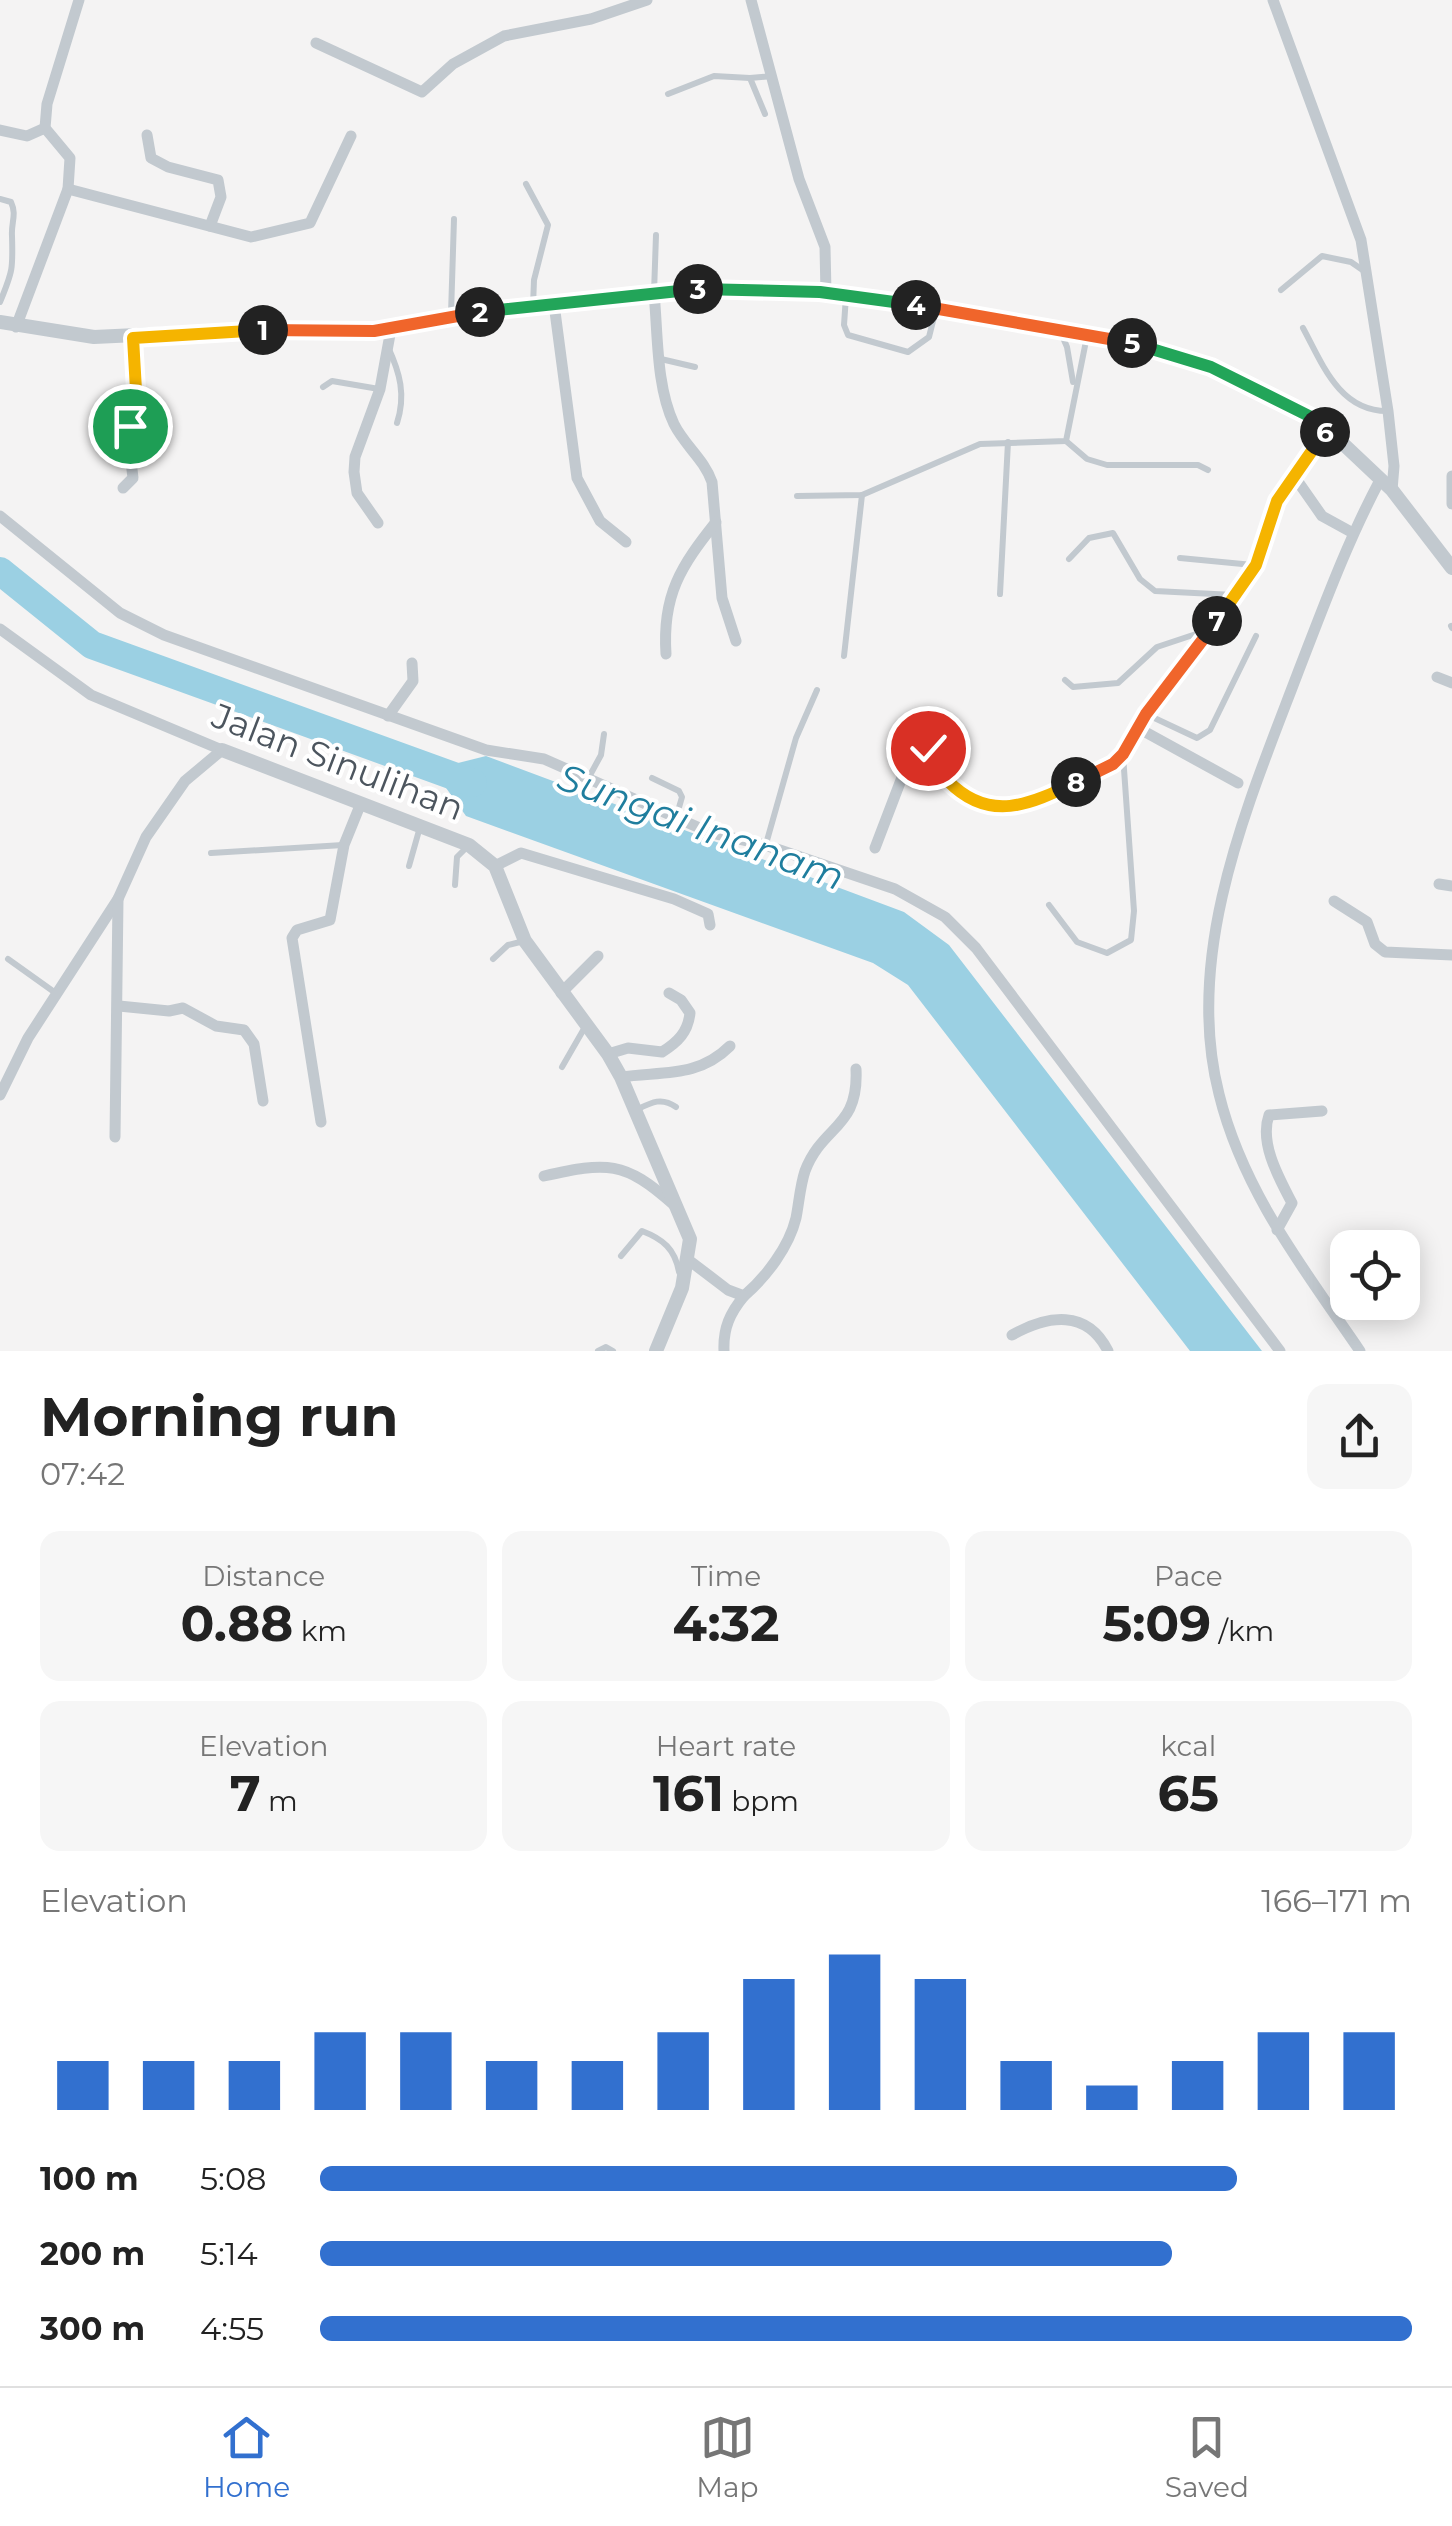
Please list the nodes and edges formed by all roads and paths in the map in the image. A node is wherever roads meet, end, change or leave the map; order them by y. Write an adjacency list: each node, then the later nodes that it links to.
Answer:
1 (80, 0): 10 (street)
2 (647, 0): 5 (street)
3 (748, 0): 6 (street)
4 (1273, 0): 20 (street)
5 (316, 43)
6 (773, 76): 7 (lane); 23 (street)
7 (750, 78): 8 (lane); 9 (lane)
8 (668, 94)
9 (766, 114)
10 (45, 128): 11 (street); 15 (street)
11 (0, 130)
12 (148, 135): 18 (street)
13 (351, 136): 18 (street)
14 (526, 184): 27 (lane)
15 (68, 189): 18 (street); 30 (street)
16 (0, 199): 25 (lane)
17 (454, 219): 29 (lane)
18 (210, 226)
19 (656, 235): 22 (lane)
20 (1369, 275): 21 (lane); 42 (street)
21 (1281, 290)
22 (654, 293): 23 (street); 26 (street); 37 (street)
23 (826, 293): 24 (street)
24 (846, 296): 28 (street); 28 (lane)
25 (0, 302)
26 (554, 304): 27 (street); 59 (street)
27 (533, 307): 29 (street)
28 (937, 308): 33 (street)
29 (452, 315): 32 (street)
30 (8, 325): 35 (street)
31 (1303, 328): 42 (lane)
32 (391, 329): 35 (street); 36 (street)
33 (1061, 334): 34 (street); 40 (lane)
34 (1088, 336): 40 (lane); 44 (street)
35 (133, 338): 51 (street)
36 (388, 346): 41 (street); 43 (lane)
37 (661, 359): 38 (lane); 56 (street)
38 (694, 367)
39 (323, 387): 41 (lane)
40 (1074, 389): 46 (lane)
41 (380, 390): 57 (street)
42 (1388, 412): 50 (street)
43 (397, 424)
44 (1327, 429): 48 (street); 50 (street)
45 (1008, 442): 46 (lane); 53 (lane); 64 (lane)
46 (1066, 442): 47 (lane)
47 (1208, 470)
48 (1294, 476): 58 (street); 62 (street)
49 (1452, 476): 54 (street)
50 (1386, 485): 58 (street); 63 (street)
51 (122, 488)
52 (797, 496): 53 (lane)
53 (862, 496): 71 (lane)
54 (1452, 504)
55 (0, 516): 78 (street)
56 (716, 522): 69 (street); 70 (street)
57 (378, 523)
58 (1353, 533): 127 (street)
59 (626, 542)
60 (1180, 558): 62 (lane)
61 (1069, 559): 65 (lane)
62 (1256, 565): 65 (street)
63 (1452, 568)
64 (1000, 594)
65 (1235, 595): 67 (street)
66 (0, 629): 83 (street, Jalan Sinulihan)
67 (1211, 630): 74 (lane); 77 (street)
68 (1256, 636): 77 (lane)
69 (736, 641)
70 (666, 654)
71 (844, 656)
72 (412, 663): 78 (street)
73 (1437, 677): 75 (street)
74 (1065, 680)
75 (1452, 683)
76 (817, 690): 92 (lane)
77 (1146, 714): 79 (street)
78 (388, 716): 85 (street)
79 (1138, 728): 84 (street); 87 (street)
80 (935, 729): 82 (street)
81 (604, 734): 85 (lane)
82 (928, 748): 84 (street); 94 (street)
83 (222, 750): 88 (street, Jalan Sinulihan); 99 (street)
84 (1123, 754): 101 (lane)
85 (590, 777): 89 (street)
86 (652, 778): 89 (lane)
87 (1238, 783)
88 (360, 802): 90 (street, Jalan Sinulihan); 91 (street)
89 (676, 819): 92 (street)
90 (420, 826): 93 (street, Jalan Sinulihan); 96 (lane)
91 (344, 845): 95 (lane); 123 (street)
92 (765, 845): 138 (street)
93 (470, 846): 97 (street, Jalan Sinulihan); 98 (lane)
94 (875, 848)
95 (211, 853)
96 (409, 866)
97 (494, 866): 102 (street); 103 (street, Jalan Sinulihan)
98 (455, 885)
99 (118, 899): 110 (street); 111 (street)
100 (1334, 901): 104 (street)
101 (1049, 905)
102 (710, 925)
103 (525, 941): 107 (lane); 108 (street, Jalan Sinulihan)
104 (1452, 955)
105 (598, 956): 108 (street)
106 (8, 959): 110 (lane)
107 (493, 960)
108 (561, 993): 112 (street, Jalan Sinulihan)
109 (668, 994): 114 (street)
110 (58, 995): 118 (street)
111 (119, 1006): 119 (street); 124 (street)
112 (585, 1026): 114 (street, Jalan Sinulihan); 115 (lane)
113 (730, 1046): 117 (street)
114 (608, 1054): 117 (street, Jalan Sinulihan)
115 (562, 1067)
116 (856, 1069): 131 (street)
117 (621, 1077): 121 (street, Jalan Sinulihan)
118 (0, 1094)
119 (263, 1101)
120 (676, 1107): 121 (lane)
121 (636, 1109): 126 (street, Jalan Sinulihan)
122 (1322, 1112): 127 (street)
123 (321, 1122)
124 (115, 1138)
125 (544, 1176): 126 (street)
126 (680, 1211): 129 (street, Jalan Sinulihan)
127 (1277, 1230): 139 (street)
128 (620, 1256): 130 (lane)
129 (690, 1261): 130 (street, Jalan Sinulihan); 131 (street)
130 (682, 1288): 135 (street, Jalan Sinulihan)
131 (744, 1296): 136 (street)
132 (1012, 1336): 137 (street)
133 (598, 1351): 134 (lane)
134 (613, 1351)
135 (656, 1351)
136 (724, 1351)
137 (1108, 1351)
138 (1280, 1351)
139 (1360, 1351)

